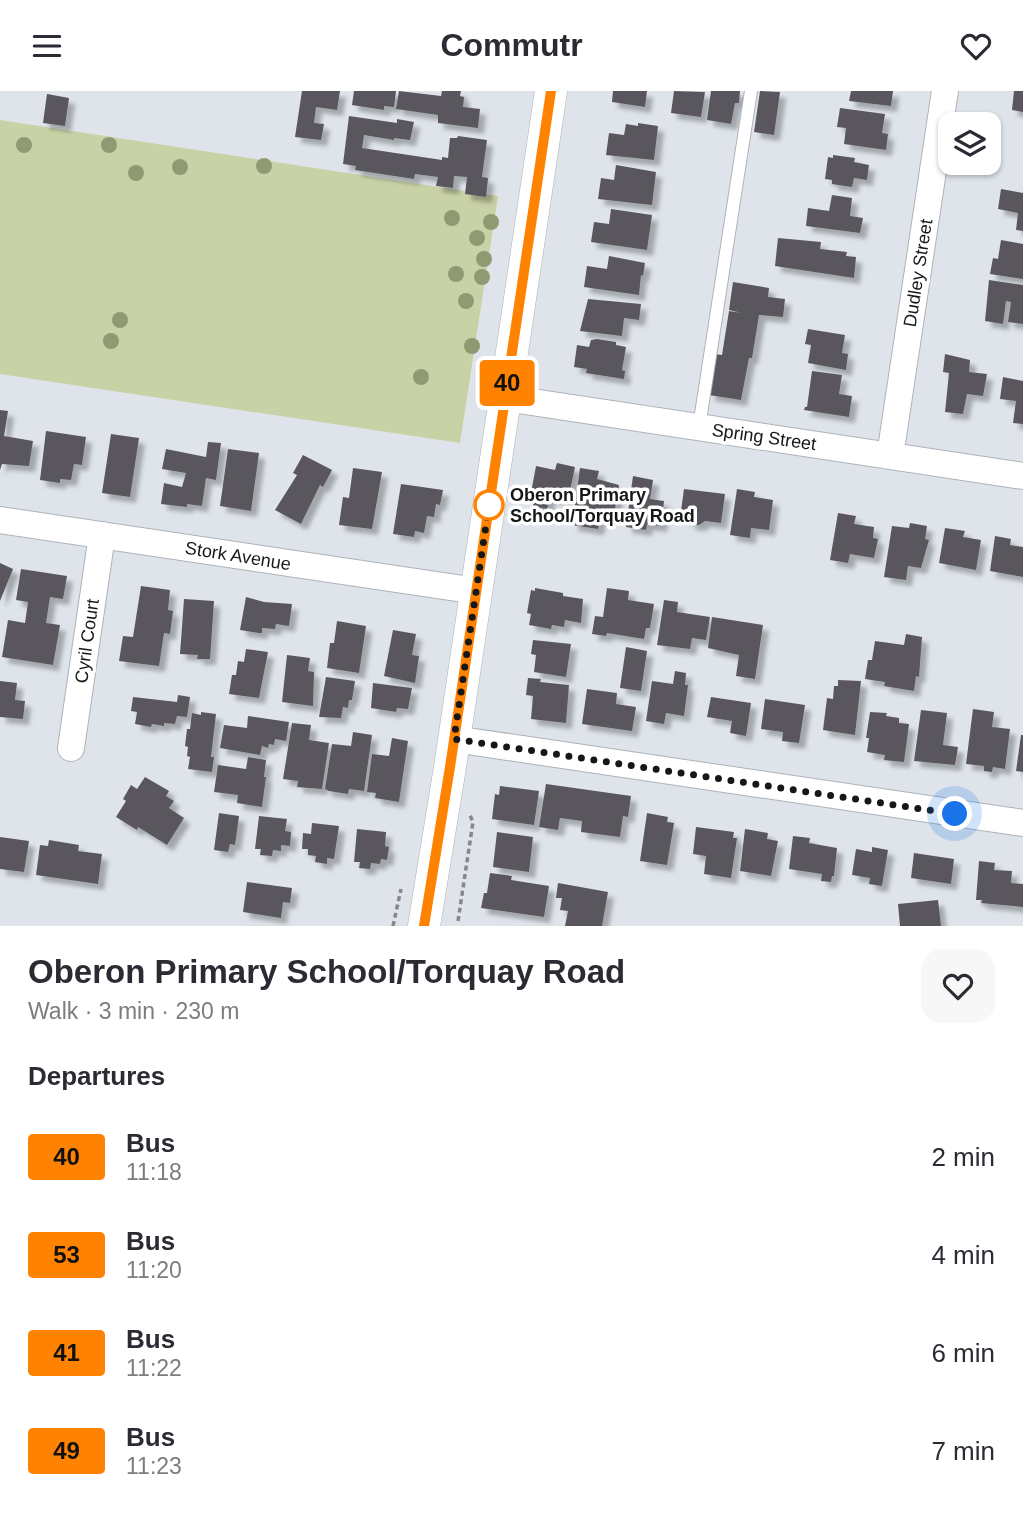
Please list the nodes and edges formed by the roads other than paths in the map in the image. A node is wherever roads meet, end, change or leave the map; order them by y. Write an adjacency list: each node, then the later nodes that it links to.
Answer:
1 (551, 91): 4 (street)
2 (751, 91): 5 (lane)
3 (946, 91): 6 (street, Dudley Street)
4 (505, 398): 5 (street, Spring Street); 10 (street)
5 (699, 428): 6 (street, Spring Street)
6 (890, 456): 7 (street, Spring Street)
7 (1023, 476)
8 (0, 520): 9 (street, Stork Avenue)
9 (102, 535): 10 (street, Stork Avenue); 12 (street, Cyril Court)
10 (477, 591): 11 (street)
11 (454, 739): 13 (street); 14 (street)
12 (71, 748)
13 (1023, 824)
14 (424, 926)

